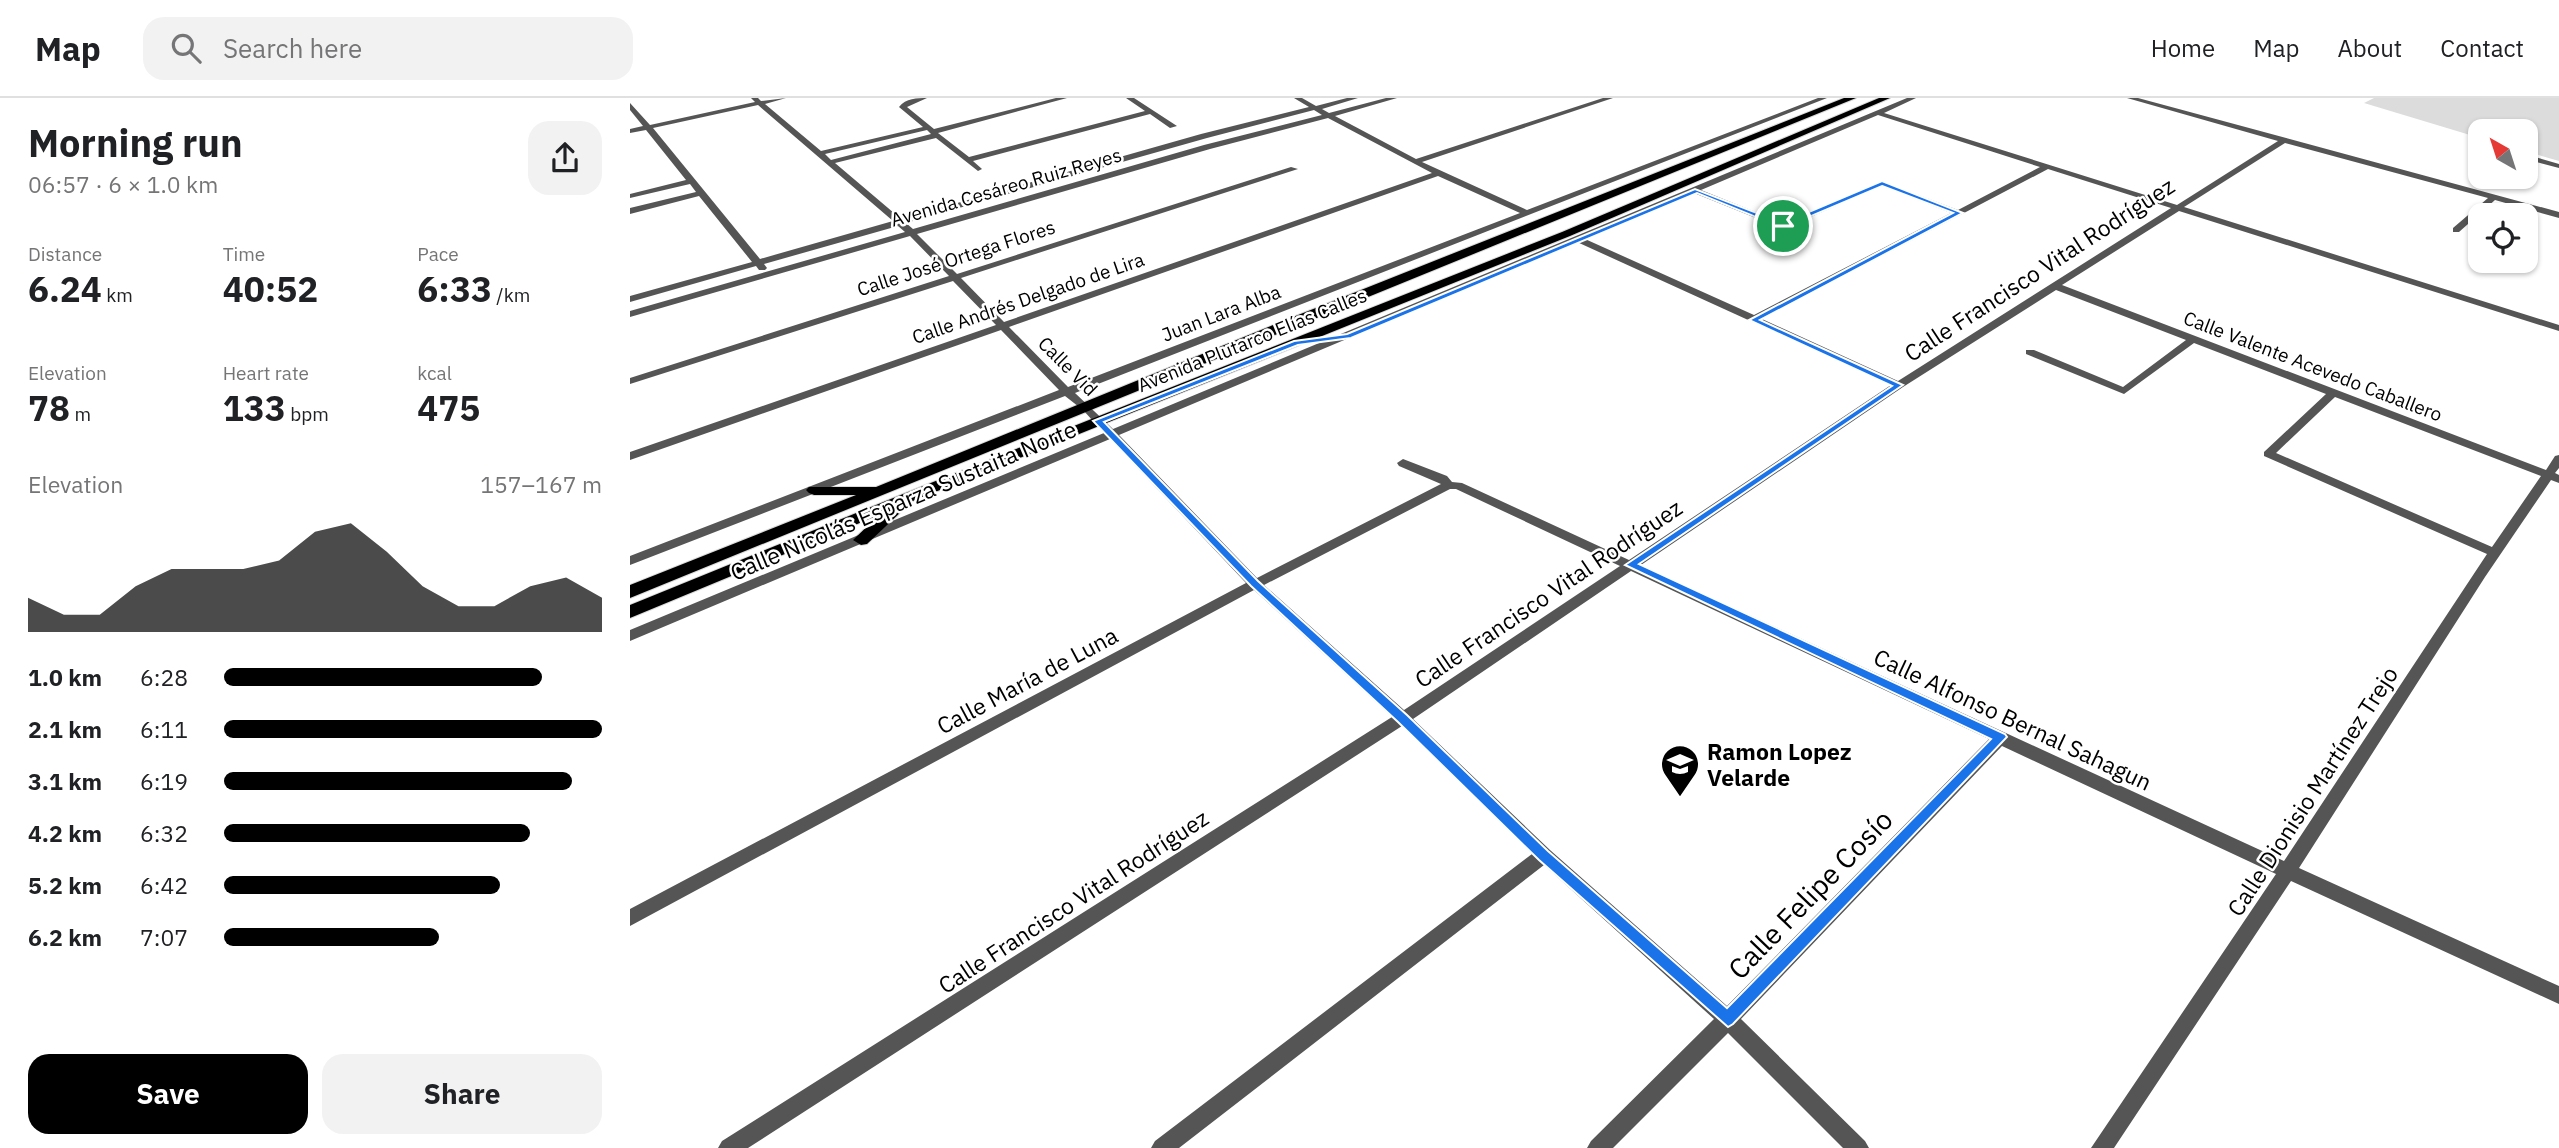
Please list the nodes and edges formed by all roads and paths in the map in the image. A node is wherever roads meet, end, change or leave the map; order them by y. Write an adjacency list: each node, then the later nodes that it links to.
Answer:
1 (783, 98): 14 (street)
2 (924, 98): 25 (street)
3 (1064, 98): 25 (street)
4 (1129, 98): 17 (street)
5 (1297, 98): 16 (street)
6 (1355, 98): 16 (street, Avenida Cesáreo Ruiz Reyes)
7 (1394, 98): 19 (street, Avenida Cesáreo Ruiz Reyes)
8 (1610, 98): 32 (street)
9 (1822, 98): 20 (street, Juan Lara Alba)
10 (1852, 98): 24 (main road, Avenida Plutarco Elías Calles)
11 (1886, 98): 27 (main road, Avenida Plutarco Elías Calles)
12 (1913, 98): 18 (street, Calle Nicolás Esparza Sustaita Norte)
13 (2130, 98): 26 (street)
14 (757, 100): 22 (street); 28 (street, Calle Vid)
15 (630, 105): 22 (street)
16 (1317, 108): 19 (street); 51 (street, Avenida Cesáreo Ruiz Reyes)
17 (1151, 112): 21 (street); 29 (street)
18 (1877, 113): 27 (street, Calle Nicolás Esparza Sustaita Norte); 34 (street)
19 (1331, 116): 32 (street); 53 (street, Avenida Cesáreo Ruiz Reyes)
20 (1751, 125): 24 (street); 38 (street, Juan Lara Alba)
21 (1173, 126)
22 (649, 127): 23 (street); 40 (street)
23 (630, 131)
24 (1769, 131): 39 (main road, Avenida Plutarco Elías Calles)
25 (932, 132): 28 (street); 29 (street); 31 (street)
26 (2284, 140): 45 (street); 46 (street, Calle Francisco Vital Rodríguez)
27 (1794, 143): 41 (street, Calle Nicolás Esparza Sustaita Norte); 42 (main road, Avenida Plutarco Elías Calles)
28 (821, 153): 31 (street, Calle Vid)
29 (967, 160): 35 (street)
30 (2538, 160): 33 (street)
31 (831, 162): 51 (street, Calle Vid)
32 (1415, 162): 37 (street)
33 (2559, 166)
34 (2046, 167): 46 (street); 49 (street)
35 (978, 169)
36 (1293, 169): 57 (street, Calle José Ortega Flores)
37 (1438, 173): 48 (street); 64 (street, Calle Andrés Delgado de Lira)
38 (1621, 177): 39 (main road); 48 (street, Juan Lara Alba)
39 (1653, 178): 63 (main road, Avenida Plutarco Elías Calles)
40 (692, 181): 43 (street); 44 (street)
41 (1700, 189): 42 (main road); 49 (street); 54 (street, Calle Nicolás Esparza Sustaita Norte)
42 (1670, 190): 68 (main road, Avenida Plutarco Elías Calles)
43 (701, 193): 47 (street); 55 (street)
44 (630, 196)
45 (2494, 197): 50 (street); 52 (street)
46 (2176, 209): 58 (street, Calle Francisco Vital Rodríguez); 65 (street)
47 (630, 211)
48 (1527, 213): 60 (street, Juan Lara Alba)
49 (1959, 213): 62 (street)
50 (2559, 215)
51 (900, 223): 53 (street, Calle Vid); 55 (street, Avenida Cesáreo Ruiz Reyes)
52 (2456, 230)
53 (911, 233): 56 (street, Avenida Cesáreo Ruiz Reyes); 57 (street, Calle Vid)
54 (1580, 240): 62 (street); 66 (street, Calle Nicolás Esparza Sustaita Norte)
55 (757, 262): 56 (street); 59 (street, Avenida Cesáreo Ruiz Reyes)
56 (768, 274): 61 (street, Avenida Cesáreo Ruiz Reyes)
57 (954, 276): 64 (street, Calle Vid); 70 (street, Calle José Ortega Flores)
58 (2055, 286): 67 (street, Calle Valente Acevedo Caballero); 71 (street, Calle Francisco Vital Rodríguez)
59 (630, 299)
60 (1293, 304): 63 (main road); 72 (street, Juan Lara Alba)
61 (630, 314)
62 (1753, 320): 71 (street)
63 (1287, 324): 74 (main road, Avenida Plutarco Elías Calles)
64 (1004, 325): 72 (street, Calle Vid); 77 (street, Calle Andrés Delgado de Lira)
65 (2559, 328)
66 (1348, 336): 68 (main road); 76 (street, Calle Nicolás Esparza Sustaita Norte)
67 (2193, 339): 69 (street); 73 (street, Calle Valente Acevedo Caballero)
68 (1297, 343): 75 (main road, Avenida Plutarco Elías Calles)
69 (2030, 352)
70 (630, 381)
71 (1899, 385): 88 (street, Calle Francisco Vital Rodríguez)
72 (1067, 392): 74 (street, Calle Vid); 82 (street, Juan Lara Alba)
73 (2333, 393): 80 (street, Calle Valente Acevedo Caballero); 86 (street)
74 (1087, 408): 75 (street, Calle Vid); 83 (main road, Avenida Plutarco Elías Calles)
75 (1098, 421): 76 (street, Calle Vid); 84 (main road, Avenida Plutarco Elías Calles)
76 (1111, 436): 85 (street, Calle Nicolás Esparza Sustaita Norte); 89 (street, Calle Vid)
77 (630, 456)
78 (2559, 459): 80 (street, Calle Dionisio Martínez Trejo)
79 (1404, 463): 81 (street, Calle Alfonso Bernal Sahagun)
80 (2554, 477): 86 (street, Calle Dionisio Martínez Trejo)
81 (1448, 485): 88 (street, Calle Alfonso Bernal Sahagun); 89 (street, Calle María de Luna)
82 (814, 490): 83 (main road); 87 (street, Juan Lara Alba)
83 (878, 491): 90 (main road, Avenida Plutarco Elías Calles)
84 (908, 497): 85 (main road); 91 (main road, Avenida Plutarco Elías Calles)
85 (861, 540): 92 (street, Calle Nicolás Esparza Sustaita Norte)
86 (2495, 553): 96 (street, Calle Dionisio Martínez Trejo)
87 (630, 561)
88 (1631, 565): 93 (street, Calle Francisco Vital Rodríguez); 94 (street, Calle Alfonso Bernal Sahagun)
89 (1255, 584): 93 (street, Calle Vid); 97 (street, Calle María de Luna)
90 (630, 592)
91 (630, 612)
92 (630, 636)
93 (1403, 718): 95 (street, Calle Vid); 100 (street, Calle Francisco Vital Rodríguez)
94 (2001, 737): 96 (street, Calle Alfonso Bernal Sahagun); 99 (street, Calle Felipe Cosío)
95 (1544, 855): 99 (street, Calle Vid); 101 (street)
96 (2287, 872): 98 (street, Calle Alfonso Bernal Sahagun); 104 (street, Calle Dionisio Martínez Trejo)
97 (630, 918)
98 (2559, 995)
99 (1728, 1019): 102 (street, Calle Felipe Cosío); 103 (street, Calle Vid)
100 (729, 1148)
101 (1162, 1148)
102 (1598, 1148)
103 (1858, 1148)
104 (2102, 1148)

